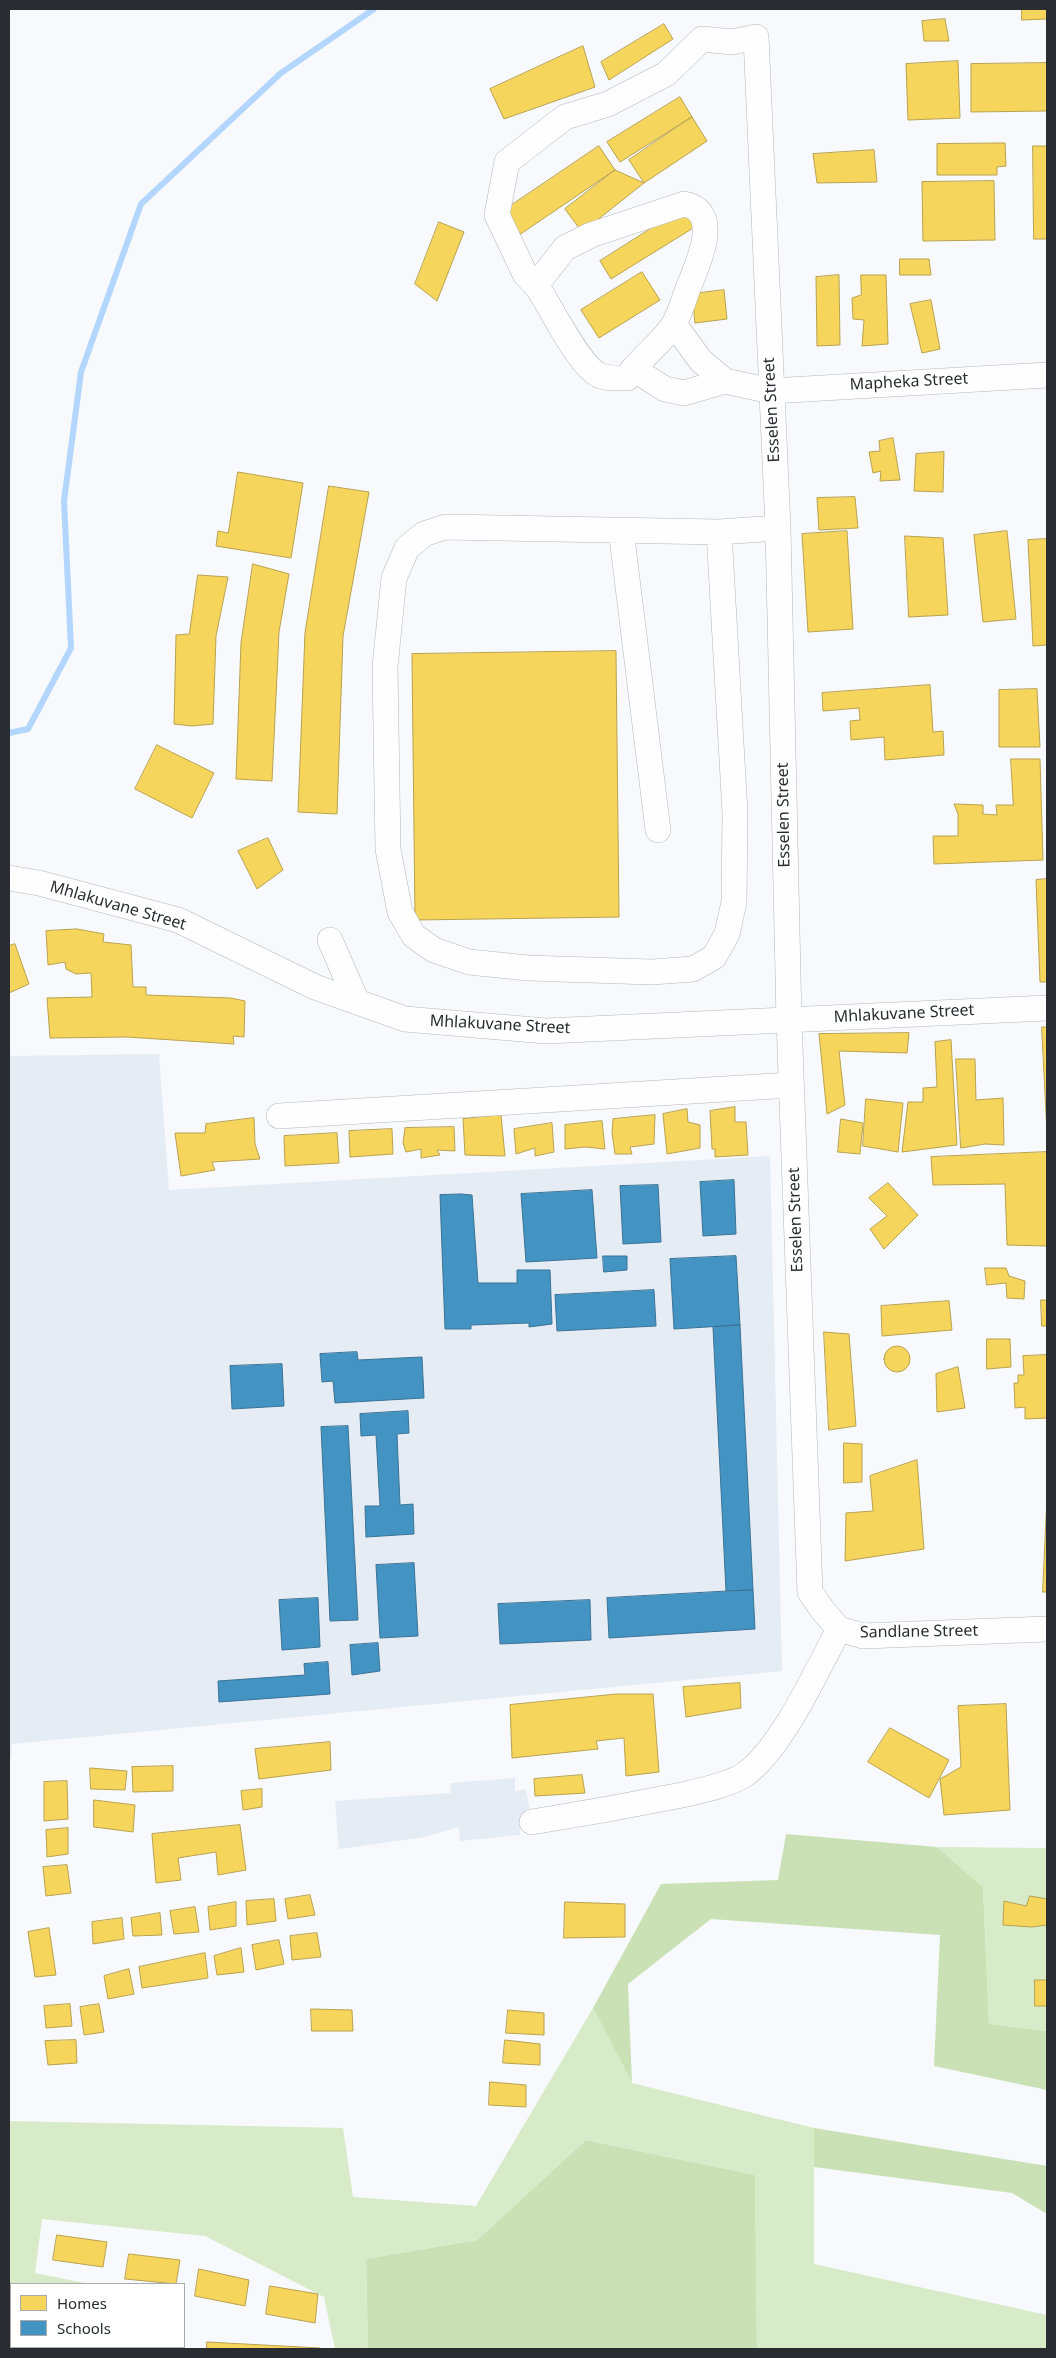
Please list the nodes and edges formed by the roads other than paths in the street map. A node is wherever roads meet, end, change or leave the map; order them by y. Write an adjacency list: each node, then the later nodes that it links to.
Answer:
1 (538, 288): 2 (street); 3 (street); 6 (street, Esselen Street)
2 (674, 324): 3 (street); 5 (street)
3 (633, 369): 5 (street)
4 (1047, 375): 6 (street, Mapheka Street)
5 (725, 381): 6 (street, Mapheka Street)
6 (771, 391): 7 (street, Esselen Street)
7 (778, 528): 9 (street); 15 (street, Esselen Street)
8 (620, 530): 9 (street); 9 (street); 10 (street)
9 (720, 532)
10 (658, 830)
11 (9, 878): 13 (street, Mhlakuvane Street)
12 (330, 940): 13 (street)
13 (357, 1002): 15 (street, Mhlakuvane Street)
14 (1047, 1008): 15 (street, Mhlakuvane Street)
15 (788, 1020): 16 (street, Esselen Street)
16 (791, 1085): 17 (street); 18 (street, Esselen Street)
17 (279, 1116)
18 (810, 1592): 19 (street, Sandlane Street)
19 (839, 1629): 20 (street, Sandlane Street); 21 (street)
20 (1047, 1629)
21 (532, 1822)

